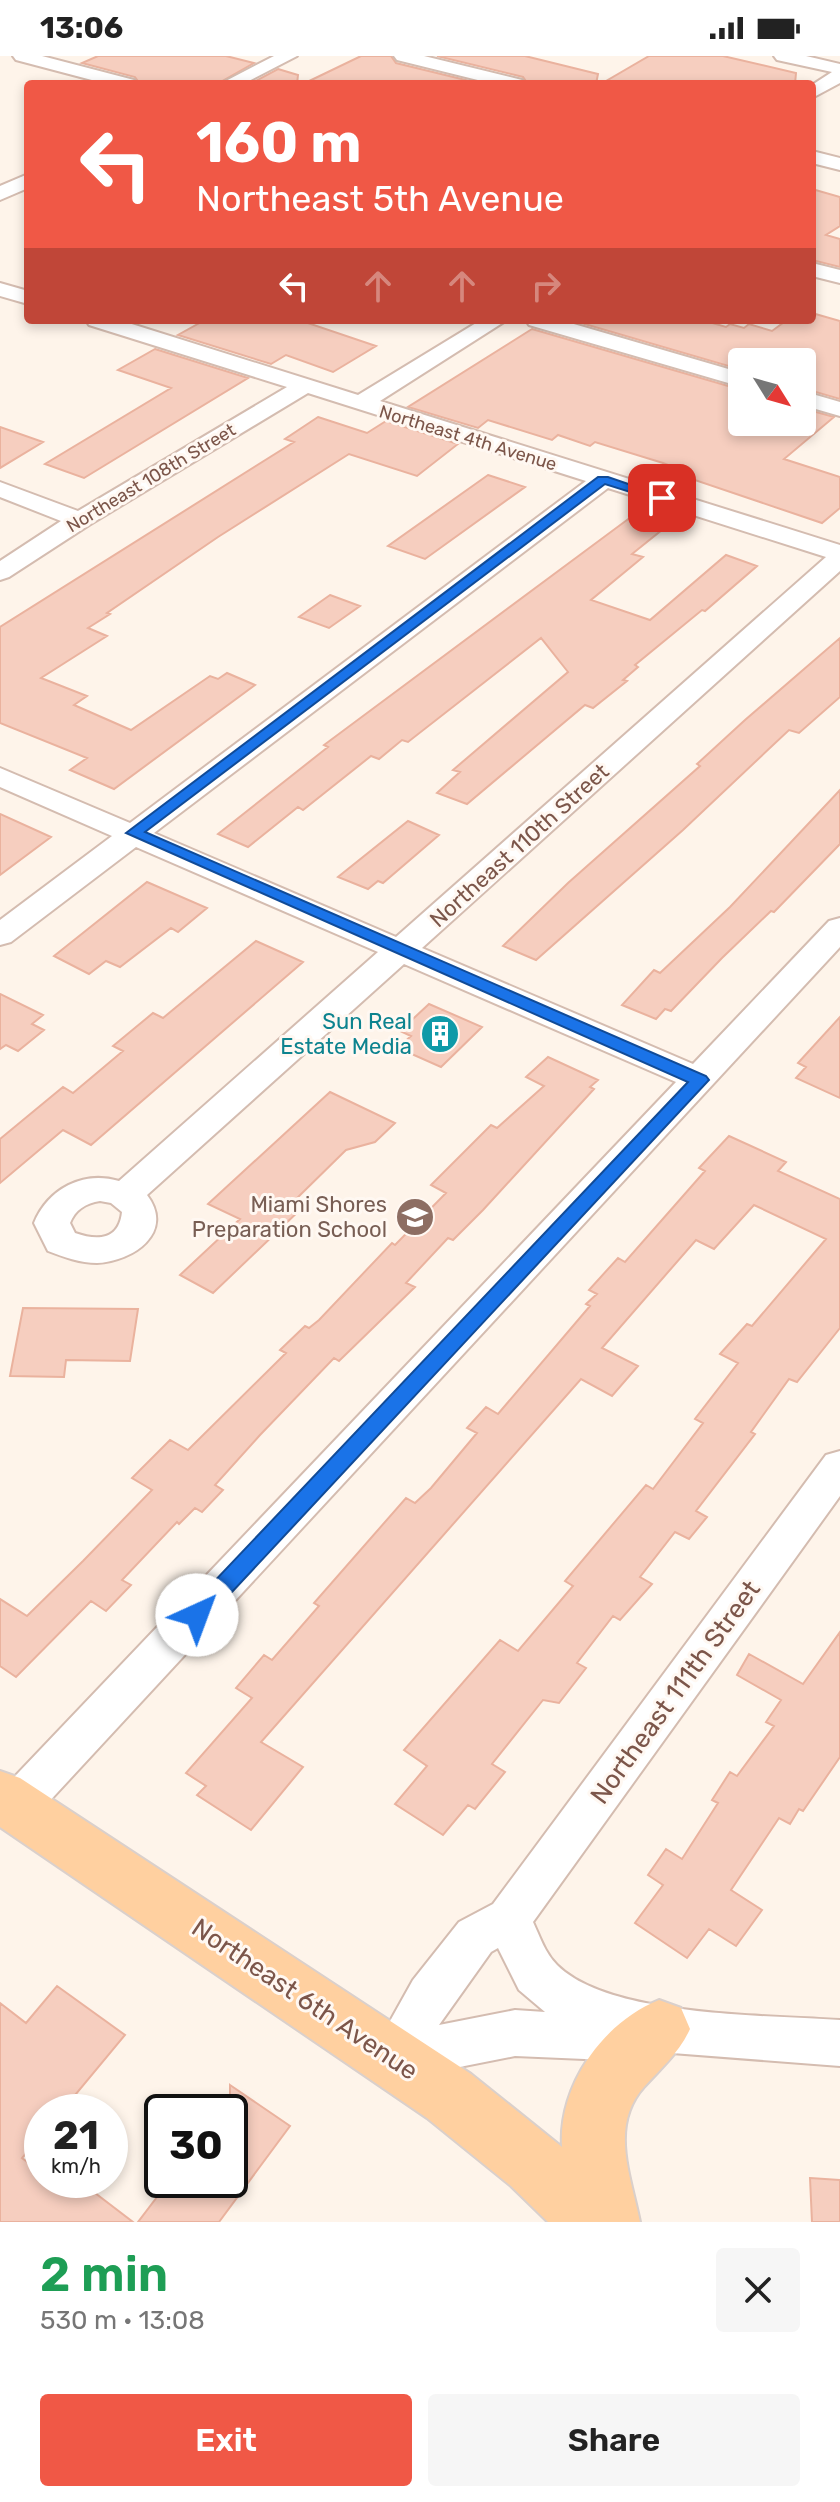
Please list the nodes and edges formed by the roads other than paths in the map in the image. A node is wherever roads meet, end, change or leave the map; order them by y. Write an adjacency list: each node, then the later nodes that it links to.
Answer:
1 (22, 56): 6 (street)
2 (288, 56): 7 (street)
3 (403, 56): 8 (street)
4 (783, 56): 5 (street)
5 (840, 72): 9 (street)
6 (113, 80)
7 (237, 80)
8 (500, 80)
9 (816, 90)
10 (816, 158): 11 (street)
11 (840, 164)
12 (24, 182): 13 (street)
13 (0, 194)
14 (816, 270): 15 (street)
15 (840, 277)
16 (0, 289): 17 (street)
17 (24, 297)
18 (110, 324): 23 (street, Northeast 4th Avenue)
19 (448, 324): 24 (street)
20 (489, 324): 26 (street)
21 (551, 324): 22 (street)
22 (728, 376)
23 (304, 386): 24 (street, Northeast 4th Avenue); 30 (street, Northeast 108th Street)
24 (335, 396): 26 (street, Northeast 4th Avenue)
25 (816, 402): 27 (street)
26 (359, 404): 28 (street, Northeast 4th Avenue)
27 (840, 409)
28 (603, 480): 31 (street, Northeast 4th Avenue); 34 (street)
29 (0, 489): 30 (street)
30 (80, 520): 32 (street, Northeast 108th Street)
31 (840, 555): 37 (street, Northeast 110th Street)
32 (0, 572)
33 (0, 777): 34 (street)
34 (134, 833): 36 (street); 37 (street)
35 (840, 928): 38 (street)
36 (0, 935)
37 (402, 951): 38 (street); 39 (street, Northeast 110th Street)
38 (700, 1080): 41 (street)
39 (125, 1195)
40 (840, 1466): 42 (street, Northeast 111th Street)
41 (8, 1801): 45 (main road, Northeast 6th Avenue)
42 (509, 1919): 43 (street); 45 (street)
43 (659, 2029): 44 (street); 45 (street); 47 (main road)
44 (840, 2043)
45 (394, 2057): 46 (main road, Northeast 6th Avenue)
46 (595, 2222)
47 (607, 2222)

